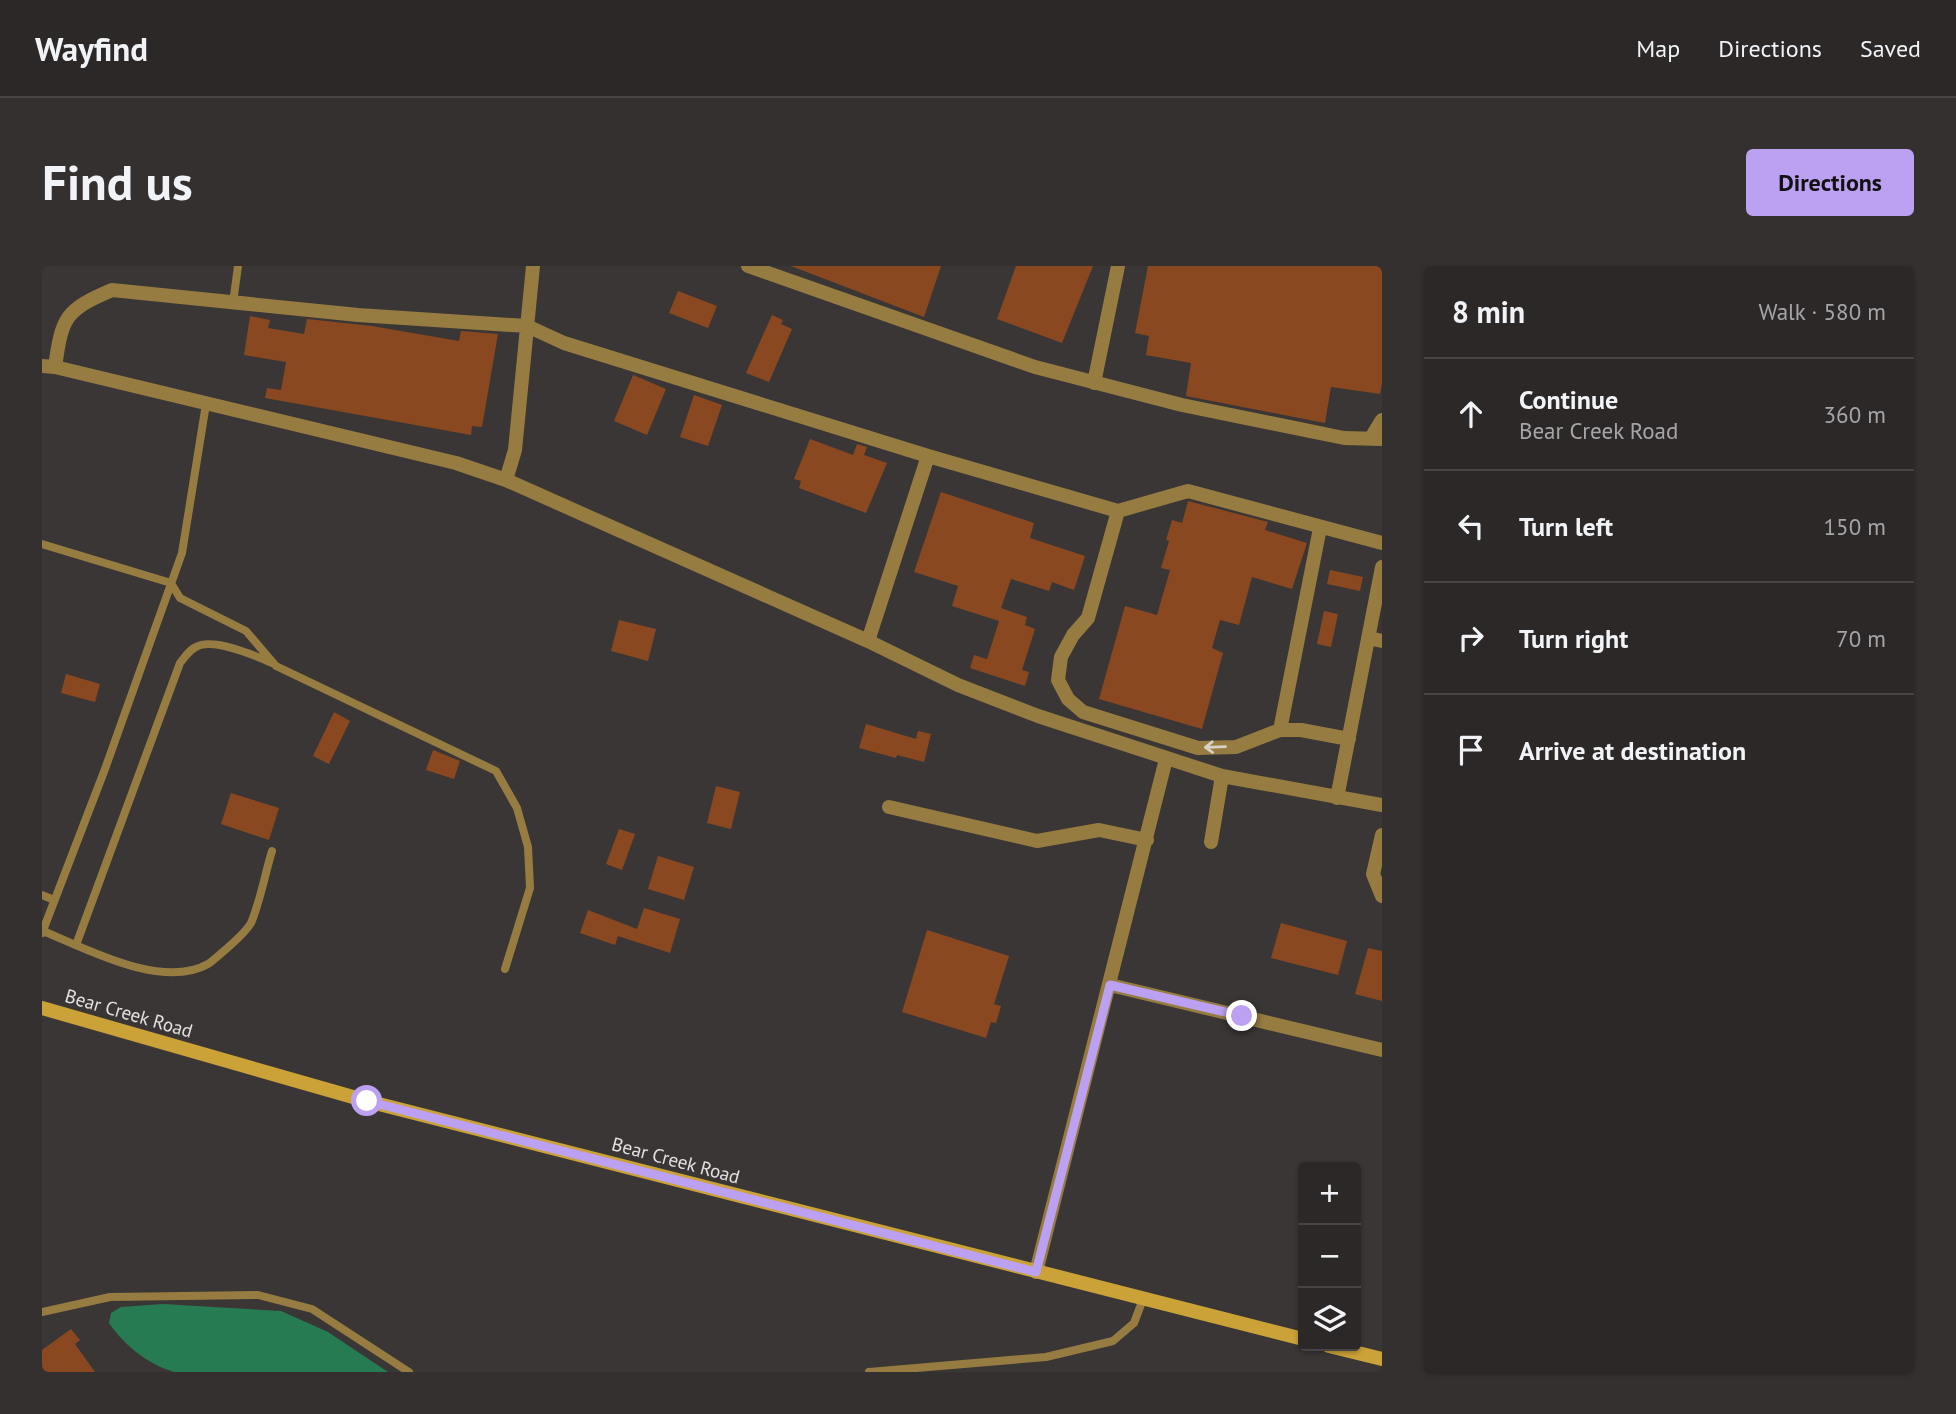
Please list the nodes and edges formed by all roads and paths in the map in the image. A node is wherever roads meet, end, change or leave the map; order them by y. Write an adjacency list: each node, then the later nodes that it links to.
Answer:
1 (238, 266): 5 (lane)
2 (533, 266): 6 (street)
3 (748, 266): 8 (street)
4 (1118, 266): 8 (street)
5 (233, 303): 6 (street); 7 (street)
6 (527, 327): 12 (street); 13 (street)
7 (49, 366): 9 (street)
8 (1094, 383): 11 (street)
9 (206, 404): 13 (street); 19 (lane)
10 (1382, 419): 11 (street)
11 (1377, 439)
12 (928, 457): 14 (street); 21 (street)
13 (506, 480): 21 (street)
14 (1118, 511): 15 (street); 23 (street, one-way to 14)
15 (1320, 528): 16 (street); 23 (street)
16 (1382, 543)
17 (42, 544): 19 (lane)
18 (1382, 567): 20 (street)
19 (171, 583): 22 (lane); 36 (lane)
20 (1375, 639): 24 (street)
21 (868, 641): 25 (street)
22 (276, 666): 38 (lane); 39 (lane)
23 (1280, 730): 24 (street)
24 (1349, 739): 27 (street)
25 (1166, 759): 26 (street); 31 (street)
26 (1222, 776): 27 (street); 32 (street)
27 (1337, 798): 28 (street)
28 (1382, 806)
29 (889, 807): 31 (street)
30 (1382, 835): 35 (street)
31 (1147, 840): 40 (street)
32 (1211, 842)
33 (272, 850): 38 (lane)
34 (42, 895): 36 (lane)
35 (1382, 896)
36 (54, 900): 37 (lane)
37 (43, 932): 38 (lane)
38 (76, 945)
39 (505, 969)
40 (1110, 985): 42 (street); 43 (street)
41 (42, 1008): 43 (street, Bear Creek Road)
42 (1382, 1050)
43 (1036, 1272): 44 (street, Bear Creek Road)
44 (1143, 1299): 46 (street, Bear Creek Road); 50 (lane)
45 (42, 1312): 49 (lane)
46 (1298, 1338)
47 (1349, 1351): 48 (street)
48 (1382, 1359)
49 (409, 1372)
50 (869, 1372)

